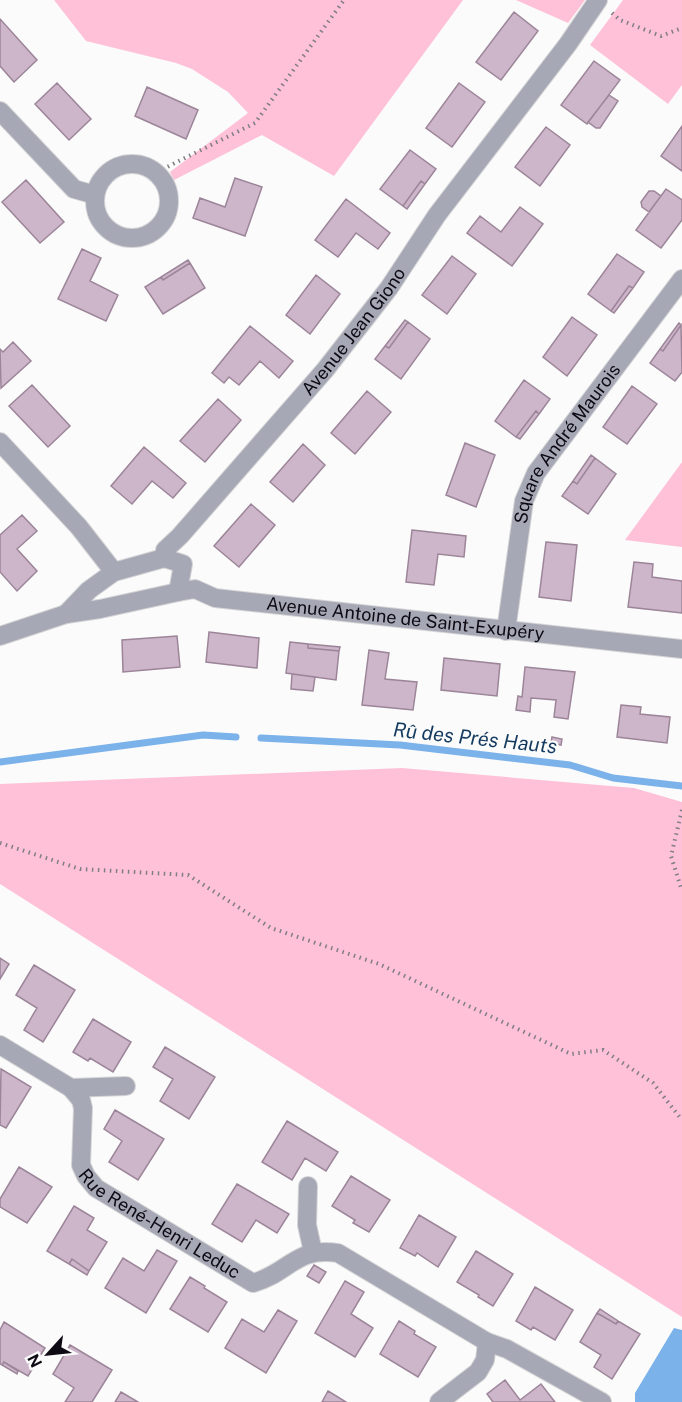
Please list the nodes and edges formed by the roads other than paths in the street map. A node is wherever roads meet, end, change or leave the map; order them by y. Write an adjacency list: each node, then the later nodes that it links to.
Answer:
1 (598, 1): 6 (street, Avenue Jean Giono)
2 (0, 111): 3 (street)
3 (95, 195): 3 (street)
4 (682, 279): 10 (street, Square André Maurois)
5 (0, 442): 7 (street)
6 (164, 558): 7 (street); 8 (street)
7 (114, 572): 9 (street)
8 (178, 592): 9 (street, Avenue Antoine de Saint-Exupéry); 10 (street, Avenue Antoine de Saint-Exupéry)
9 (66, 614): 11 (street, Avenue Antoine de Saint-Exupéry)
10 (506, 631): 12 (street, Avenue Antoine de Saint-Exupéry)
11 (0, 636)
12 (682, 649)
13 (0, 1046): 15 (street)
14 (126, 1086): 15 (street)
15 (71, 1088): 17 (street, Rue René-Henri Leduc)
16 (308, 1186): 17 (street)
17 (313, 1252): 18 (street)
18 (487, 1342): 19 (street); 20 (street)
19 (439, 1402)
20 (602, 1402)

